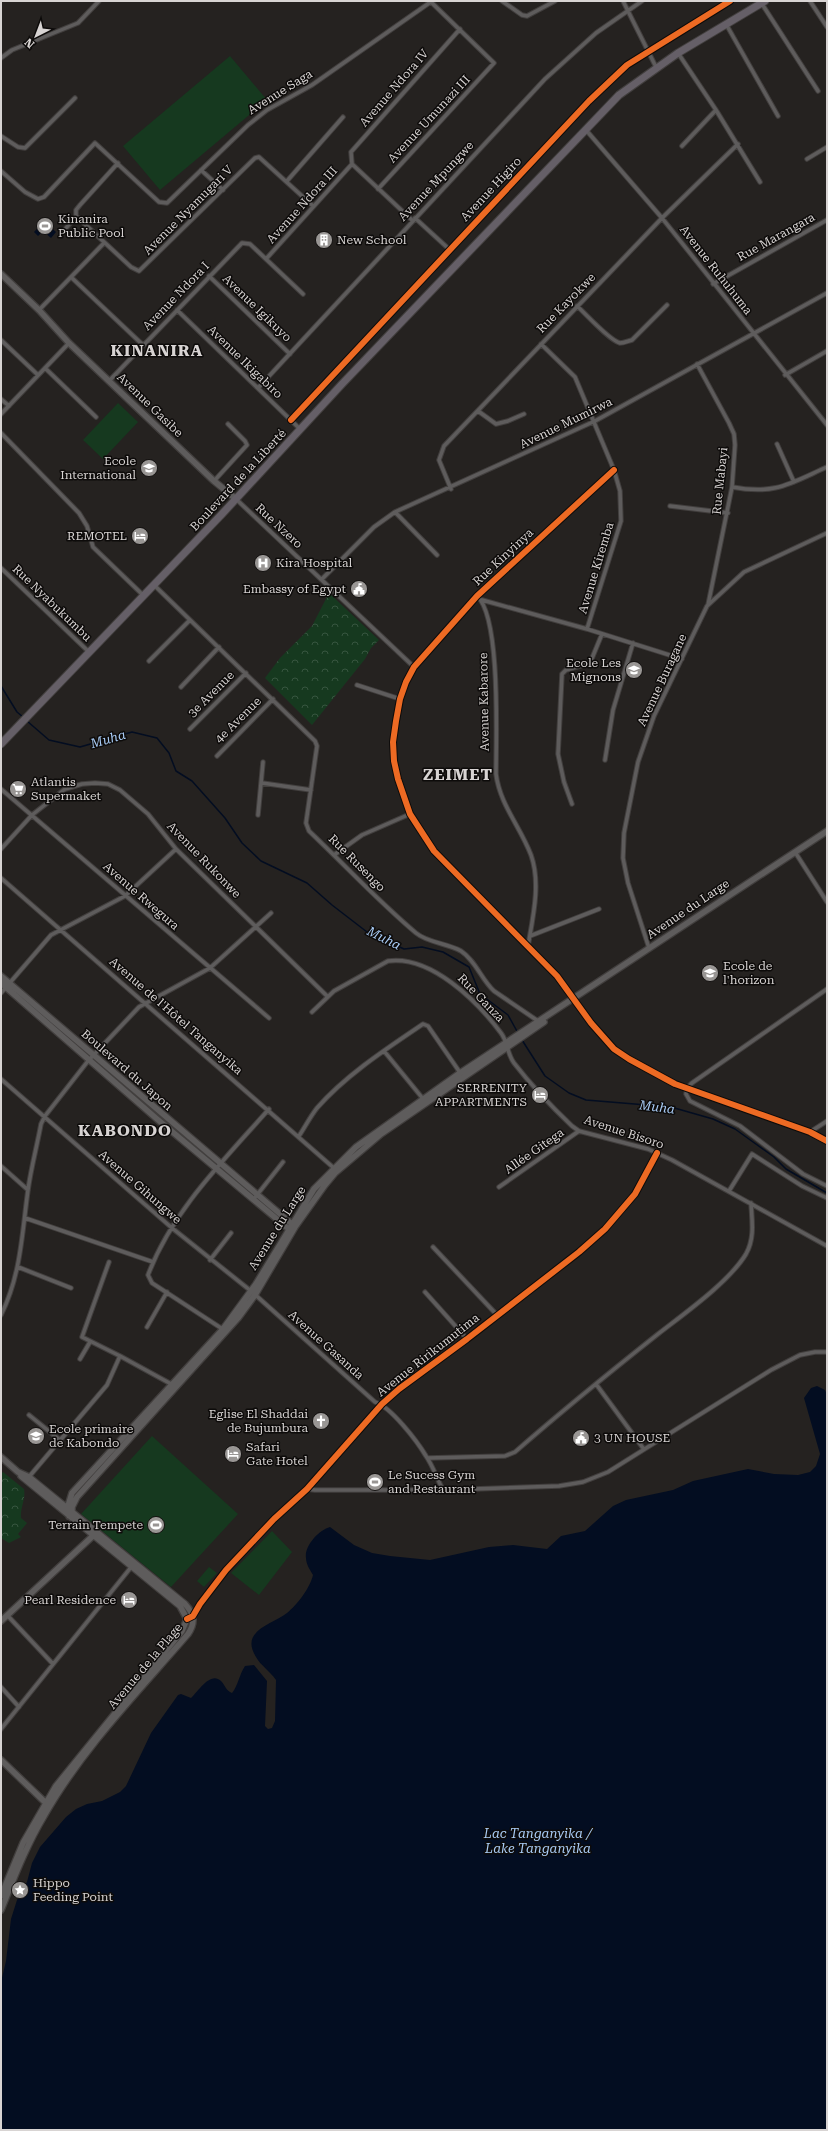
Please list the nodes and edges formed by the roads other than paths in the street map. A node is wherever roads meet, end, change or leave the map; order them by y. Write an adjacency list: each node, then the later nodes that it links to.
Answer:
1 (99, 1): 16 (street)
2 (432, 1): 13 (street); 31 (street, Avenue Saga)
3 (502, 1): 4 (street)
4 (555, 1)
5 (623, 1): 10 (street)
6 (642, 1): 10 (street, Avenue Mpungwe)
7 (730, 1): 14 (street, Avenue Higiro)
8 (810, 1): 12 (street)
9 (764, 2): 11 (highway, Boulevard de la Liberté); 18 (street)
10 (627, 10): 14 (street); 40 (street, Avenue Mpungwe)
11 (726, 24): 15 (highway, Boulevard de la Liberté); 21 (street)
12 (827, 27)
13 (460, 29): 30 (street, Avenue Ndora IV); 35 (street, Avenue Umunazi III)
14 (648, 51): 17 (street); 44 (street, Avenue Higiro)
15 (678, 53): 17 (highway, Boulevard de la Liberté); 20 (street)
16 (1, 58)
17 (656, 67): 23 (highway, Boulevard de la Liberté)
18 (818, 91)
19 (75, 98): 24 (street)
20 (716, 110): 25 (street); 26 (street)
21 (778, 116)
22 (343, 117): 33 (street)
23 (586, 130): 39 (street, Avenue Ruhuhuma); 79 (highway, Boulevard de la Liberté)
24 (1, 136)
25 (738, 144): 34 (street); 39 (street, Rue Kayokwe)
26 (682, 146)
27 (827, 147): 28 (street)
28 (808, 159)
29 (117, 162): 31 (street, Avenue Saga); 32 (street); 38 (street)
30 (352, 164): 35 (street); 37 (street, Avenue Ndora III)
31 (201, 170): 36 (street)
32 (1, 171)
33 (286, 181): 36 (street, Avenue Nyamugari V); 37 (street, Avenue Nyamugari V)
34 (760, 182)
35 (378, 189): 40 (street)
36 (223, 190): 43 (street, Avenue Nyamugari V)
37 (313, 206): 45 (street, Avenue Ndora III)
38 (76, 216): 42 (street); 43 (street, Avenue Nyamugari V)
39 (662, 218): 49 (street, Avenue Ruhuhuma); 53 (street, Rue Kayokwe)
40 (414, 220): 44 (street); 62 (street, Avenue Mpungwe)
41 (827, 220): 49 (street, Rue Marangara)
42 (62, 233)
43 (104, 243): 48 (street)
44 (450, 250): 75 (street, Avenue Higiro)
45 (266, 259): 47 (street, Avenue Ndora I); 51 (street)
46 (1, 274): 54 (main road, Avenue Gasibe)
47 (209, 276): 55 (street, Avenue Ndora I); 62 (street, Avenue Igikuyo)
48 (72, 278): 54 (street); 60 (street)
49 (713, 284): 56 (street, Avenue Ruhuhuma)
50 (827, 293): 56 (street, Avenue Mumirwa)
51 (303, 294)
52 (667, 305): 53 (street)
53 (577, 306): 59 (street, Rue Kayokwe)
54 (39, 310): 58 (main road, Avenue Gasibe)
55 (177, 310): 60 (street, Avenue Ndora I); 68 (street, Avenue Ikigabiro)
56 (753, 333): 63 (street, Avenue Mumirwa); 65 (street, Avenue Ruhuhuma)
57 (1, 340): 66 (street)
58 (69, 343): 64 (street); 67 (main road, Avenue Gasibe)
59 (541, 344): 71 (street, Rue Kayokwe); 76 (street, Avenue Kiremba)
60 (143, 345): 67 (street, Avenue Ndora I)
61 (827, 351): 65 (street)
62 (290, 354): 68 (street, Avenue Mpungwe)
63 (697, 364): 76 (street, Avenue Mumirwa); 86 (street, Rue Mabayi)
64 (45, 368): 66 (street); 74 (street)
65 (785, 374): 77 (street, Avenue Ruhuhuma)
66 (38, 375): 70 (street)
67 (109, 381): 84 (main road, Avenue Gasibe)
68 (258, 388): 75 (street, Avenue Ikigabiro)
69 (1, 399): 70 (street)
70 (9, 406): 72 (street)
71 (478, 412): 73 (street); 87 (street, Rue Kayokwe)
72 (1, 414)
73 (524, 414)
74 (96, 417)
75 (291, 420): 79 (street, Avenue Ikigabiro)
76 (595, 421): 83 (street, Avenue Kiremba); 87 (street, Avenue Mumirwa)
77 (826, 423)
78 (228, 424): 84 (street)
79 (300, 429): 88 (highway, Boulevard de la Liberté)
80 (1, 433): 97 (street)
81 (777, 444): 85 (street)
82 (827, 467): 85 (street)
83 (614, 470): 98 (street, Rue Kinyinya); 102 (street, Avenue Kiremba)
84 (214, 481): 88 (main road, Avenue Gasibe)
85 (794, 482): 86 (street)
86 (732, 487): 91 (street, Rue Mabayi)
87 (451, 489): 90 (street, Avenue Mumirwa)
88 (236, 499): 95 (street, Rue Nzero); 96 (highway, Boulevard de la Liberté)
89 (670, 506): 91 (street)
90 (395, 512): 93 (street); 95 (street, Avenue Mumirwa)
91 (728, 512): 100 (street, Rue Mabayi)
92 (827, 533): 100 (street, Avenue Buragane)
93 (438, 555)
94 (1, 568): 106 (street, Rue Nyabukumbu)
95 (322, 579): 109 (street, Rue Nzero)
96 (154, 585): 97 (highway, Boulevard de la Liberté); 101 (street, Rue Rusengo)
97 (144, 596): 106 (highway, Boulevard de la Liberté)
98 (478, 596): 99 (street, Avenue Kabarore); 109 (street, Rue Kinyinya)
99 (482, 600): 102 (street); 139 (street, Avenue Kabarore)
100 (707, 606): 107 (street, Avenue Buragane)
101 (190, 620): 105 (street, Rue Rusengo); 108 (street)
102 (588, 629): 103 (street)
103 (602, 634): 104 (street); 123 (street)
104 (632, 643): 107 (street); 118 (street)
105 (219, 648): 110 (street, Rue Rusengo); 112 (street)
106 (89, 652): 116 (highway, Boulevard de la Liberté)
107 (682, 659): 141 (street, Avenue Buragane)
108 (149, 660)
109 (414, 666): 114 (street, Rue Kinyinya)
110 (246, 673): 113 (street, Rue Rusengo); 115 (street, 3e Avenue)
111 (357, 685): 114 (street)
112 (181, 687)
113 (273, 699): 117 (street, 4e Avenue); 122 (street, Rue Rusengo)
114 (400, 699): 124 (street, Rue Kinyinya)
115 (190, 729)
116 (1, 744)
117 (217, 756)
118 (605, 760)
119 (263, 762): 120 (street)
120 (262, 783): 122 (street); 126 (street)
121 (1, 789): 125 (street, Avenue Rwegura)
122 (311, 790): 131 (street, Rue Rusengo)
123 (572, 804)
124 (410, 814): 131 (street); 140 (street, Rue Kinyinya)
125 (32, 815): 128 (street, Avenue Rukonwe); 129 (street, Avenue Rukonwe); 133 (street, Avenue Rwegura)
126 (258, 815)
127 (827, 831): 130 (main road, Avenue du Large)
128 (1, 848)
129 (176, 849): 133 (street); 137 (street, Avenue Rukonwe)
130 (795, 852): 134 (street); 141 (main road, Avenue du Large)
131 (334, 855): 154 (street, Rue Rusengo)
132 (1, 878): 138 (street, Avenue de l'Hôtel Tanganyika)
133 (126, 896): 138 (street); 142 (street, Avenue Rwegura)
134 (827, 902)
135 (600, 909): 139 (street)
136 (271, 913): 137 (street)
137 (256, 927): 142 (street); 148 (street, Avenue Rukonwe)
138 (61, 929): 145 (street); 150 (street, Avenue de l'Hôtel Tanganyika)
139 (530, 936): 140 (street, Avenue Kabarore)
140 (528, 946): 149 (street, Rue Kinyinya)
141 (649, 948): 149 (main road, Avenue du Large)
142 (210, 968): 150 (street); 153 (street, Avenue Rwegura)
143 (1, 976): 145 (main road, Boulevard du Japon)
144 (1, 983): 145 (main road, Boulevard du Japon)
145 (8, 985): 147 (street); 158 (main road, Boulevard du Japon)
146 (827, 989): 161 (street)
147 (1, 993)
148 (327, 996): 152 (street, Rue Ganza); 156 (street, Rue Ganza)
149 (574, 998): 151 (main road, Avenue du Large); 161 (street, Rue Kinyinya)
150 (145, 1002): 158 (street); 163 (street, Avenue de l'Hôtel Tanganyika)
151 (562, 1007): 154 (main road, Avenue du Large); 155 (main road, Avenue du Large)
152 (312, 1012)
153 (269, 1018)
154 (538, 1021): 155 (main road, Avenue du Large)
155 (525, 1032): 156 (main road, Avenue du Large)
156 (506, 1045): 159 (main road, Avenue du Large); 168 (street, Avenue Bisoro)
157 (384, 1051): 159 (street); 162 (street); 170 (street)
158 (91, 1058): 164 (main road, Boulevard du Japon); 165 (street); 166 (main road, Boulevard du Japon)
159 (462, 1075): 162 (main road, Avenue du Large)
160 (1, 1079): 165 (street, Avenue Gihungwe)
161 (687, 1088): 169 (street, Rue Kinyinya); 177 (street)
162 (424, 1101): 176 (main road, Avenue du Large)
163 (268, 1109): 170 (street, Avenue de l'Hôtel Tanganyika); 175 (street)
164 (161, 1114): 166 (main road); 175 (main road, Boulevard du Japon)
165 (45, 1116): 179 (street); 185 (street, Avenue Gihungwe)
166 (156, 1119): 175 (main road, Boulevard du Japon)
167 (827, 1121): 169 (street)
168 (579, 1131): 172 (street, Avenue Bisoro); 178 (street, Allée Gitega)
169 (810, 1132): 171 (street, Rue Kinyinya)
170 (299, 1136): 176 (street, Avenue de l'Hôtel Tanganyika)
171 (827, 1141)
172 (657, 1153): 180 (street, Avenue Bisoro); 199 (street, Avenue Ririkumutima)
173 (283, 1162): 181 (street)
174 (1, 1166): 179 (street)
175 (218, 1167): 181 (main road, Boulevard du Japon); 185 (street)
176 (336, 1169): 186 (main road, Avenue du Large)
177 (827, 1186)
178 (499, 1187)
179 (28, 1190): 184 (street)
180 (730, 1191): 182 (street); 183 (street, Avenue Bisoro)
181 (254, 1198): 186 (main road, Boulevard du Japon)
182 (827, 1198)
183 (751, 1203): 188 (street, Avenue Bisoro); 207 (street)
184 (25, 1218): 192 (street); 193 (street)
185 (172, 1228): 190 (street, Avenue Gihungwe); 192 (street)
186 (292, 1228): 197 (main road, Avenue du Large)
187 (231, 1233): 190 (street)
188 (827, 1246)
189 (432, 1247): 199 (street)
190 (210, 1260): 197 (street, Avenue Gihungwe)
191 (109, 1262): 203 (street)
192 (153, 1262): 195 (street)
193 (18, 1267): 194 (street); 198 (street)
194 (71, 1288)
195 (167, 1292): 200 (street); 201 (street)
196 (425, 1292): 202 (street)
197 (253, 1293): 201 (main road, Avenue du Large); 209 (street, Avenue Gasanda)
198 (1, 1315)
199 (497, 1315): 202 (street, Avenue Ririkumutima)
200 (147, 1327)
201 (225, 1330): 208 (main road, Avenue du Large)
202 (467, 1339): 209 (street, Avenue Ririkumutima)
203 (90, 1342): 205 (street); 206 (street)
204 (827, 1352): 212 (street)
205 (120, 1356): 208 (street); 211 (street)
206 (80, 1359)
207 (596, 1384): 212 (street); 214 (street)
208 (174, 1386): 216 (main road, Avenue du Large)
209 (382, 1404): 214 (street, Avenue Gasanda); 217 (street, Avenue Ririkumutima)
210 (28, 1415): 211 (street)
211 (61, 1441): 215 (street)
212 (643, 1448): 218 (street)
213 (1, 1457): 215 (main road, Avenue de la Plage)
214 (428, 1458): 218 (street, Avenue Gasanda)
215 (28, 1479): 219 (main road, Avenue de la Plage); 221 (main road, Avenue de la Plage)
216 (89, 1479): 220 (main road, Avenue du Large); 221 (main road, Avenue du Large)
217 (307, 1489): 218 (street); 225 (street, Avenue Ririkumutima)
218 (443, 1490)
219 (52, 1496): 220 (main road); 221 (main road, Avenue de la Plage)
220 (70, 1496): 221 (main road)
221 (70, 1514): 222 (main road, Avenue de la Plage)
222 (95, 1534): 223 (main road, Avenue de la Plage); 224 (main road)
223 (133, 1565): 225 (main road, Avenue de la Plage); 226 (main road, Avenue de la Plage); 228 (street)
224 (7, 1616): 227 (main road); 228 (street)
225 (193, 1616): 226 (street); 231 (main road, Avenue de la Plage)
226 (187, 1619): 231 (main road, Avenue de la Plage)
227 (1, 1621)
228 (53, 1664): 230 (street)
229 (1, 1687): 230 (street)
230 (19, 1707): 232 (street)
231 (119, 1712): 234 (main road, Avenue de la Plage)
232 (1, 1729)
233 (1, 1760): 234 (main road)
234 (47, 1805): 235 (main road, Avenue de la Plage); 236 (main road, Avenue de la Plage)
235 (1, 1896)
236 (1, 1910)

